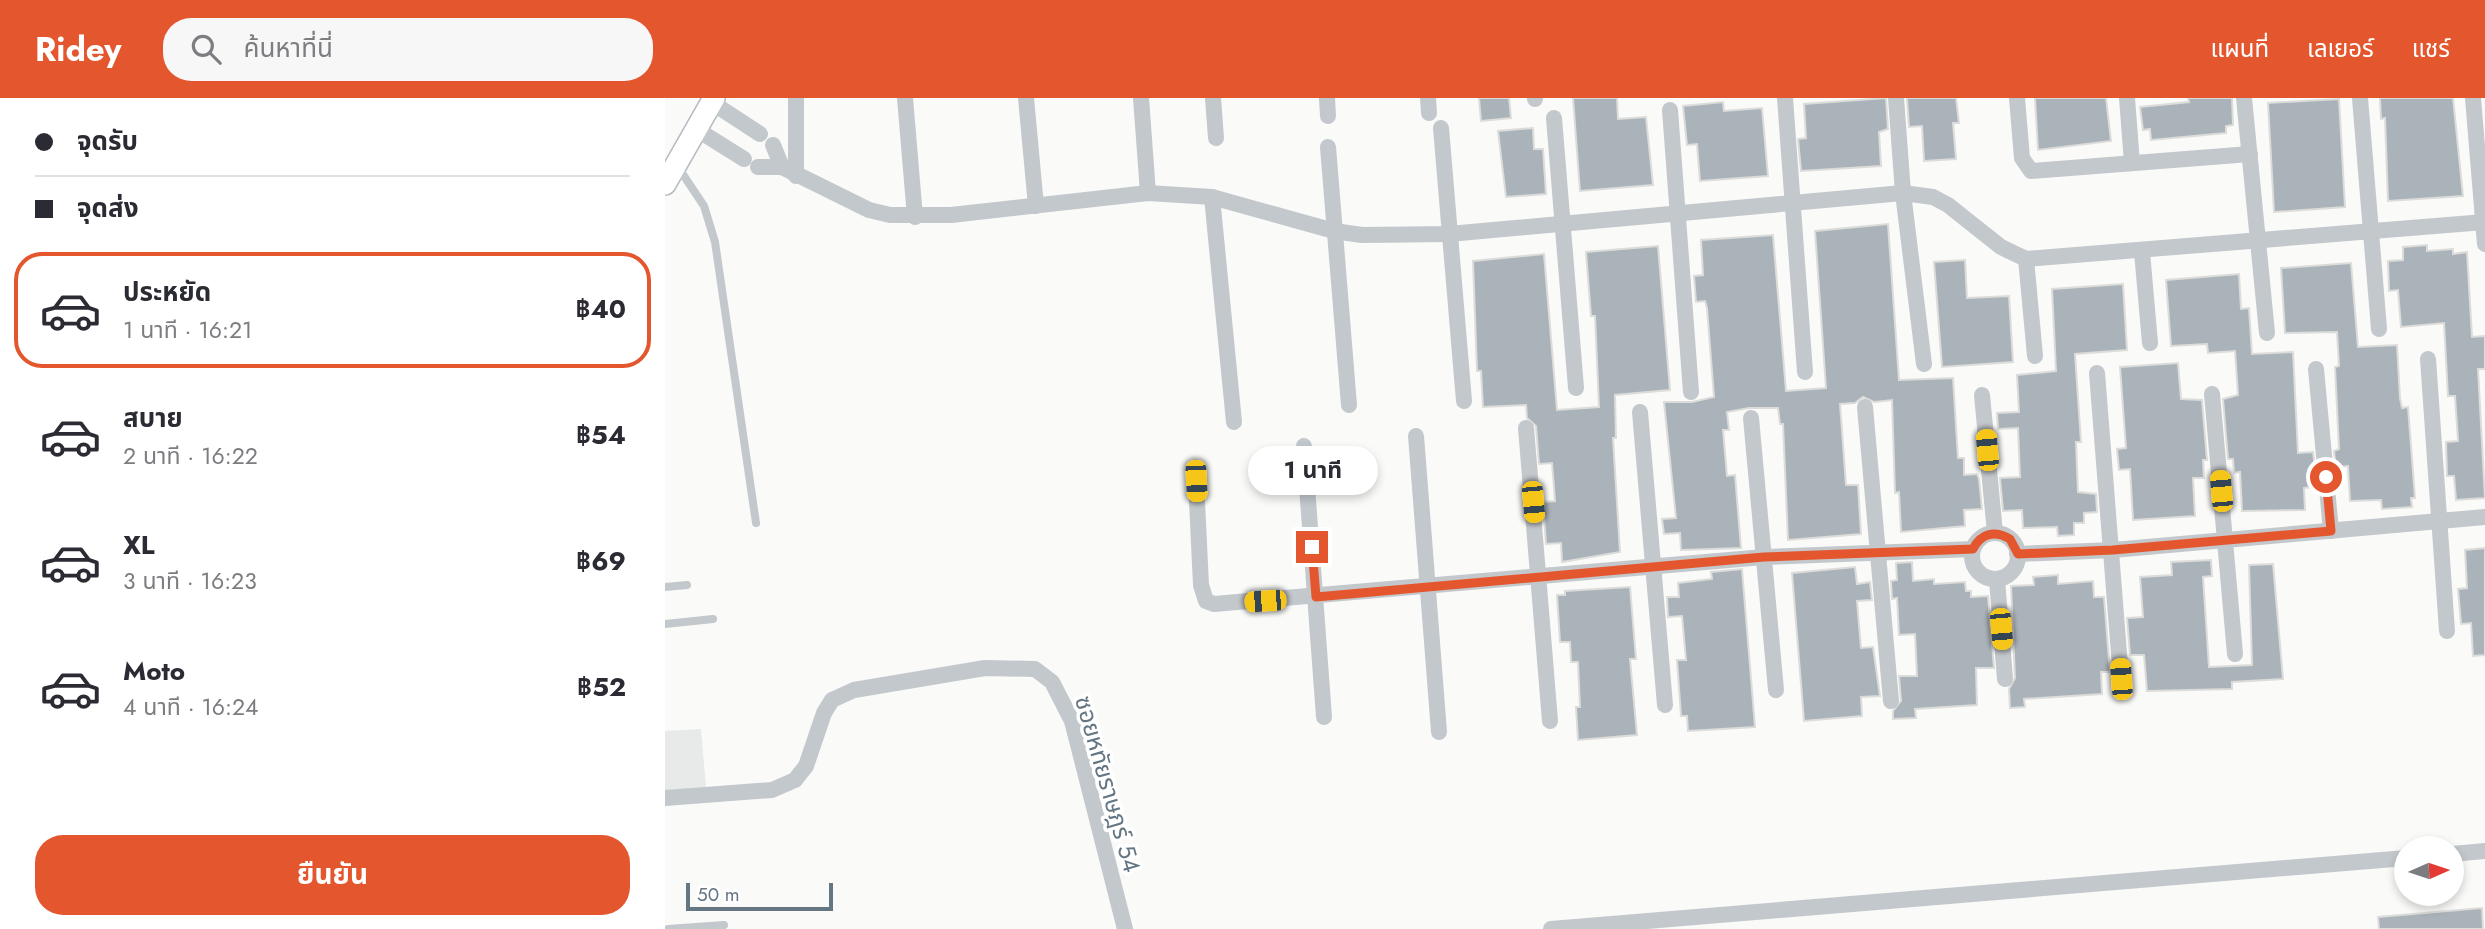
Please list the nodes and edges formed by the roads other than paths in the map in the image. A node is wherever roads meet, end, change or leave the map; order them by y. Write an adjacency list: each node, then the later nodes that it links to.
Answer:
1 (796, 98): 26 (street)
2 (905, 98): 34 (street)
3 (1026, 98): 32 (street)
4 (1141, 98): 28 (street)
5 (1213, 98): 20 (street)
6 (1327, 98): 16 (street)
7 (1785, 98): 31 (street)
8 (1896, 98): 29 (street)
9 (2017, 98): 23 (street)
10 (2127, 98): 23 (street)
11 (2243, 98): 22 (street)
12 (2360, 98): 38 (street)
13 (2473, 98): 35 (street)
14 (712, 100): 19 (main road); 25 (street)
15 (1670, 110): 33 (street)
16 (1328, 116)
17 (1554, 118): 36 (street)
18 (1441, 128): 39 (street)
19 (696, 129): 24 (main road); 25 (street)
20 (1216, 138)
21 (1328, 147): 37 (street)
22 (2249, 154): 23 (street); 40 (street)
23 (2132, 163)
24 (676, 164): 27 (main road); 69 (lane)
25 (782, 167): 26 (street)
26 (796, 176): 34 (street)
27 (665, 184)
28 (1148, 193): 30 (street); 32 (street)
29 (1903, 193): 31 (street); 43 (street); 49 (street)
30 (1212, 197): 37 (street); 62 (street)
31 (1791, 201): 33 (street); 51 (street)
32 (1036, 206): 34 (street)
33 (1676, 214): 36 (street); 54 (street)
34 (915, 217)
35 (2484, 222): 38 (street); 41 (street)
36 (1563, 224): 39 (street); 53 (street)
37 (1334, 231): 39 (street); 58 (street)
38 (2371, 231): 40 (street); 44 (street)
39 (1449, 234): 57 (street)
40 (2259, 241): 42 (street); 45 (street)
41 (2485, 244)
42 (2142, 252): 43 (street); 46 (street)
43 (2026, 259): 47 (street)
44 (2379, 329)
45 (2267, 333)
46 (2150, 343)
47 (2035, 356)
48 (2428, 359): 68 (street)
49 (1924, 364)
50 (2316, 369): 70 (street)
51 (1805, 372)
52 (2097, 373): 74 (street)
53 (1576, 388)
54 (1691, 392)
55 (2212, 394): 72 (street)
56 (1982, 395): 71 (street)
57 (1464, 401)
58 (1349, 405)
59 (1865, 407): 75 (street)
60 (1640, 412): 78 (street)
61 (1751, 418): 77 (street)
62 (1234, 422)
63 (1527, 428): 79 (street)
64 (1416, 436): 83 (street)
65 (1304, 446): 84 (street)
66 (1196, 481): 84 (street)
67 (2485, 517): 68 (street)
68 (2442, 522): 70 (street); 87 (street)
69 (756, 523)
70 (2331, 531): 72 (street)
71 (1995, 533): 73 (street); 76 (street)
72 (2225, 540): 74 (street); 88 (street)
73 (1973, 549): 75 (street); 80 (street)
74 (2113, 550): 76 (street); 90 (street)
75 (1879, 552): 77 (street); 92 (street)
76 (2018, 554): 80 (street)
77 (1764, 557): 78 (street); 91 (street)
78 (1652, 569): 79 (street); 93 (street)
79 (1539, 577): 83 (street); 95 (street)
80 (1997, 580): 89 (street)
81 (687, 585): 82 (lane)
82 (665, 587)
83 (1427, 587): 84 (street); 96 (street)
84 (1316, 597): 94 (street)
85 (713, 619): 86 (lane)
86 (665, 624)
87 (2447, 631)
88 (2235, 654)
89 (2005, 678)
90 (2121, 679)
91 (1776, 690)
92 (1891, 701)
93 (1665, 705)
94 (1324, 717)
95 (1550, 721)
96 (1439, 732)
97 (665, 798): 103 (street, ซอยหทัยราษฎร์ 54)
98 (2485, 851): 99 (street)
99 (2464, 853)
100 (2394, 859): 104 (street)
101 (724, 925): 102 (lane)
102 (668, 929)
103 (1125, 929)
104 (1551, 929)

